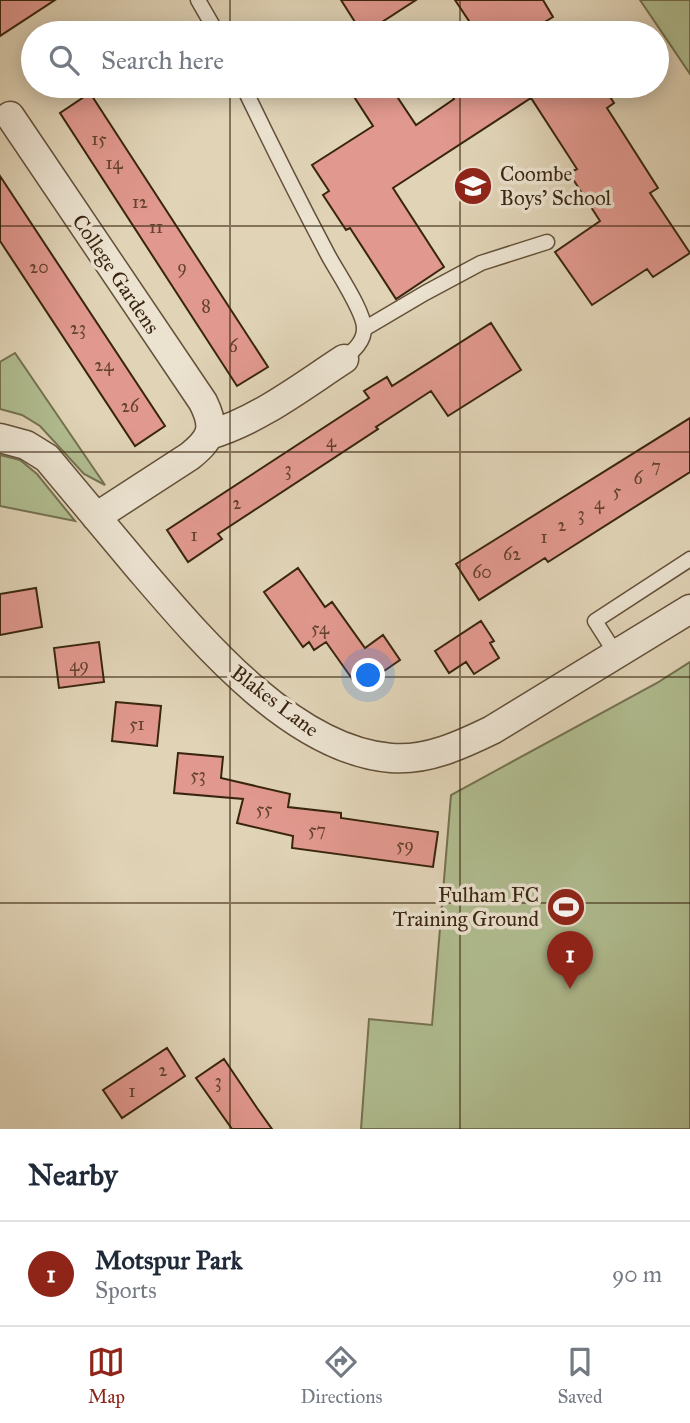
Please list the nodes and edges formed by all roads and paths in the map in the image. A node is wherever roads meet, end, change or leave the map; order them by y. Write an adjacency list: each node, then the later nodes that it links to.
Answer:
1 (198, 0): 2 (lane)
2 (210, 21)
3 (249, 98): 6 (lane)
4 (5, 120): 8 (street, College Gardens)
5 (547, 242): 6 (lane)
6 (364, 329): 7 (lane)
7 (344, 359): 8 (street)
8 (209, 435): 10 (street)
9 (0, 438): 10 (street, Blakes Lane)
10 (96, 517): 13 (street, Blakes Lane)
11 (690, 559): 13 (lane)
12 (690, 610): 13 (street, Blakes Lane)
13 (616, 654)

